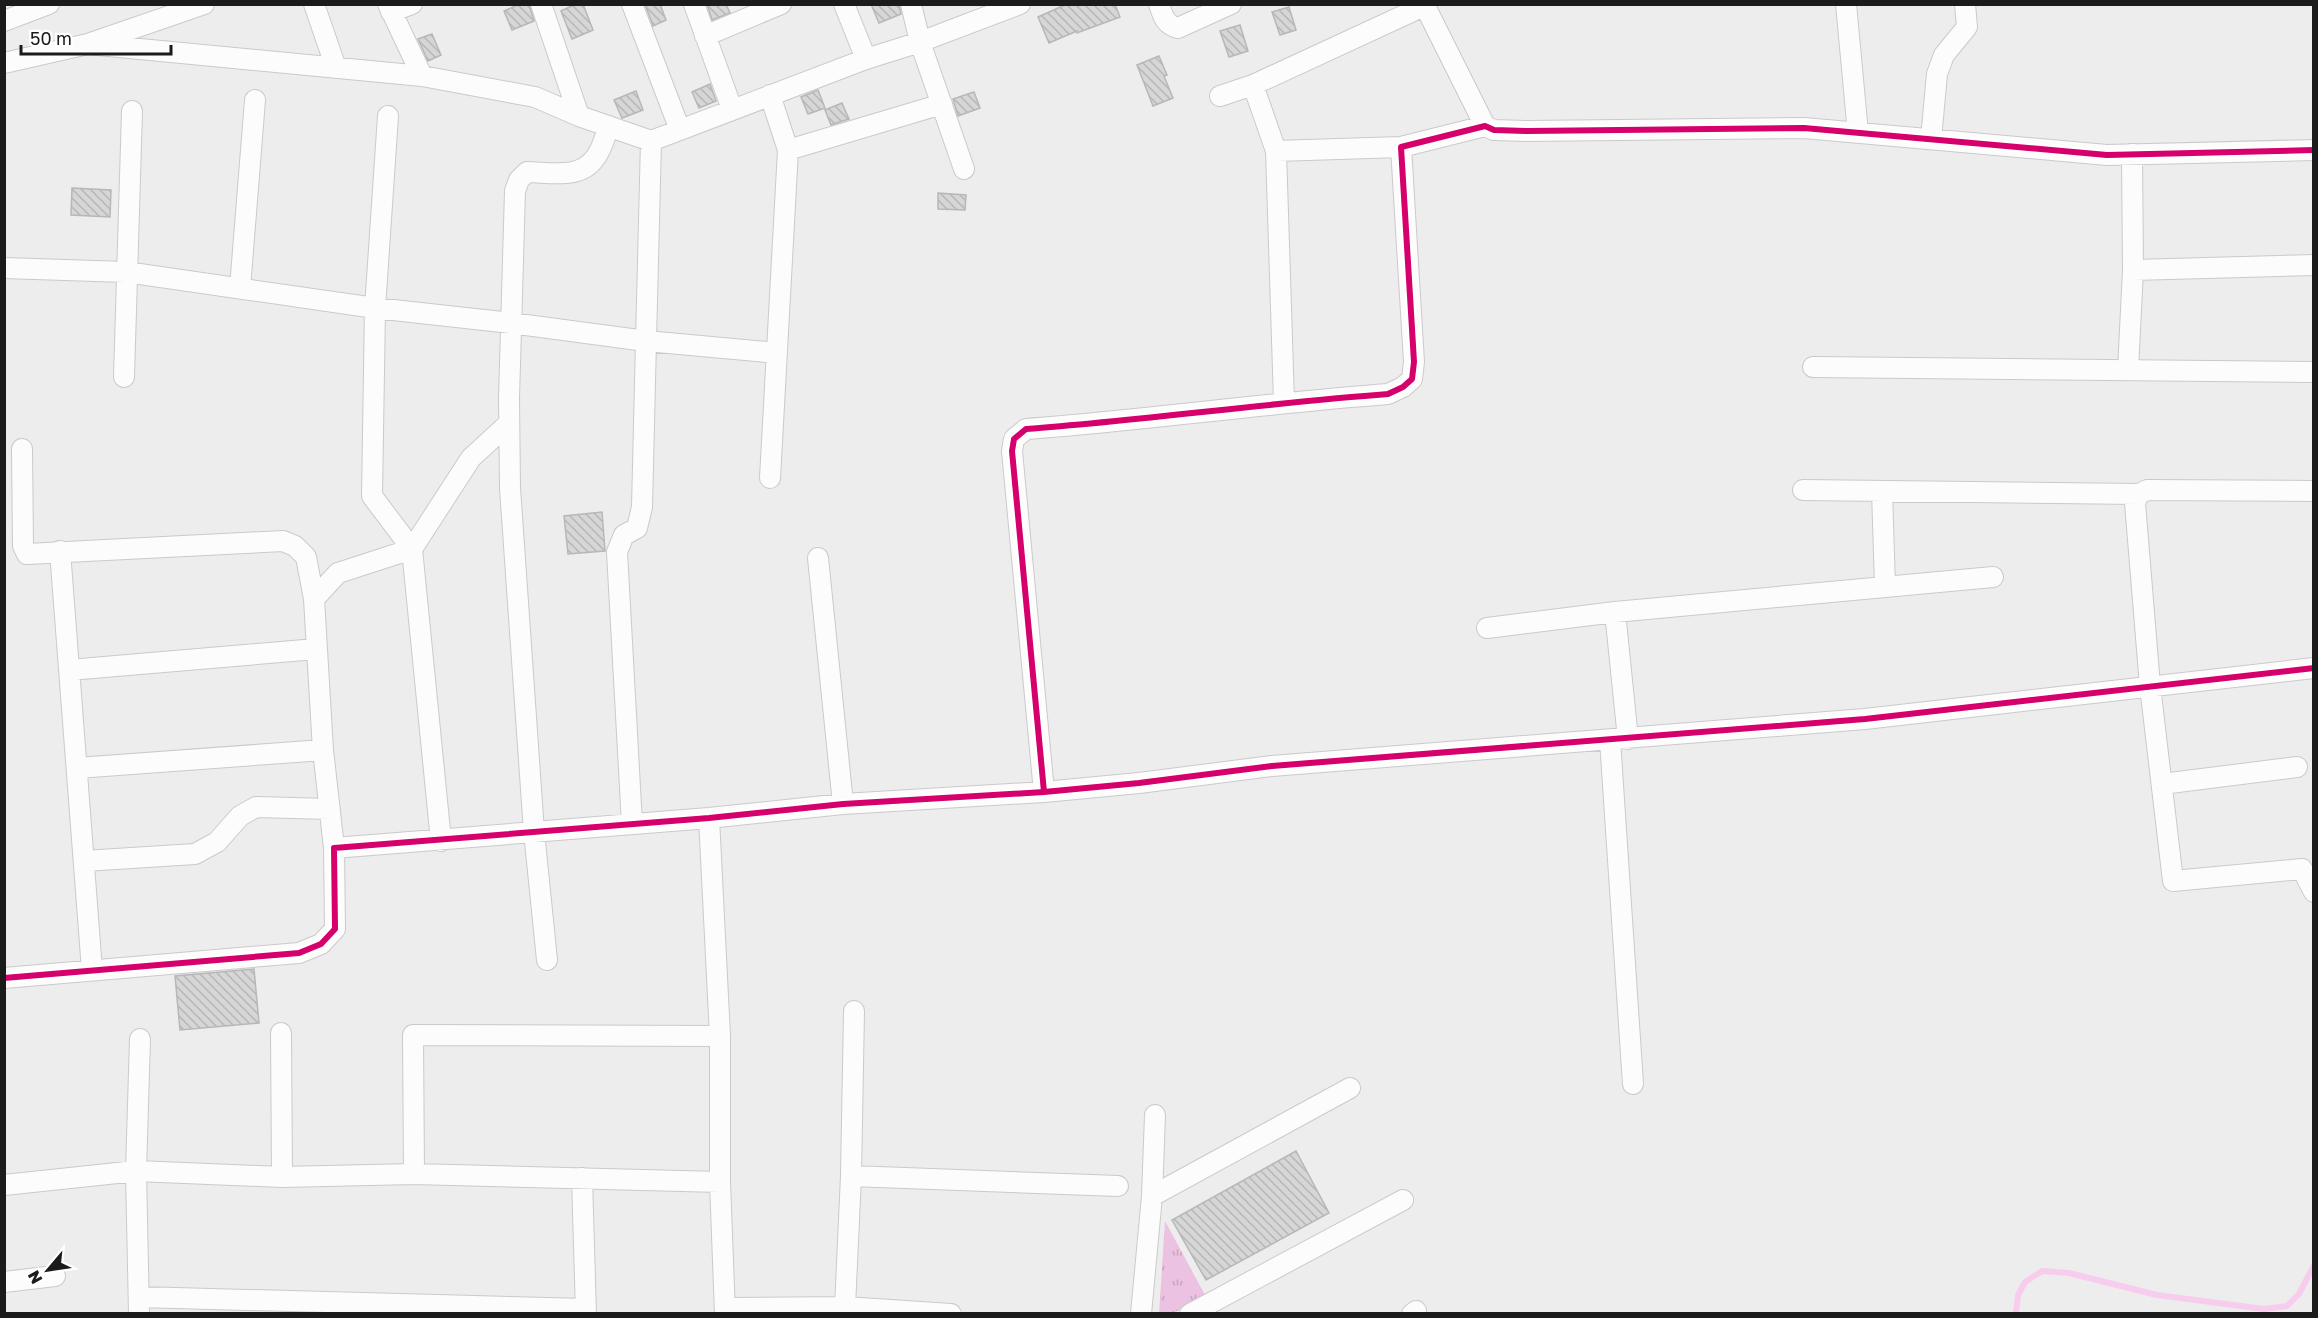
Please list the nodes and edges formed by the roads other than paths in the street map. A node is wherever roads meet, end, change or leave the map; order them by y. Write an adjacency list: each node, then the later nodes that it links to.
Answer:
1 (49, 4): 18 (street)
2 (204, 4): 21 (street)
3 (314, 4): 24 (street)
4 (412, 4): 17 (street)
5 (541, 4): 34 (street)
6 (632, 4): 37 (street)
7 (694, 4): 19 (street)
8 (781, 4): 19 (street)
9 (844, 4): 22 (street)
10 (911, 4): 20 (street)
11 (1020, 4): 20 (street)
12 (1159, 4): 13 (street)
13 (1231, 4)
14 (1846, 4): 38 (street)
15 (1965, 4): 39 (street)
16 (1424, 5): 26 (street); 36 (street)
17 (390, 8): 25 (street)
18 (4, 21)
19 (705, 36): 31 (street)
20 (920, 42): 22 (street); 30 (street)
21 (88, 44): 23 (street); 24 (street)
22 (866, 59): 27 (street)
23 (4, 63)
24 (336, 68): 25 (street)
25 (422, 76): 34 (street)
26 (1254, 85): 28 (street); 44 (street)
27 (770, 95): 31 (street); 42 (street)
28 (1220, 96)
29 (255, 100): 51 (street)
30 (942, 104): 42 (street); 46 (street)
31 (732, 109): 37 (street)
32 (132, 111): 50 (street)
33 (388, 116): 52 (street)
34 (579, 116): 35 (street)
35 (609, 126): 40 (street); 53 (street)
36 (1485, 126): 38 (street); 41 (street)
37 (680, 130): 40 (street)
38 (1858, 133): 39 (street)
39 (1931, 140): 45 (street)
40 (651, 141): 54 (street)
41 (1401, 147): 44 (street); 60 (street)
42 (788, 150): 55 (street)
43 (2313, 150): 45 (street)
44 (1276, 151): 60 (street)
45 (2132, 154): 49 (street)
46 (964, 169)
47 (2313, 265): 49 (street)
48 (4, 268): 50 (street)
49 (2133, 270): 57 (street)
50 (126, 272): 51 (street); 59 (street)
51 (240, 288): 52 (street)
52 (375, 308): 53 (street); 68 (street)
53 (511, 323): 54 (street); 61 (street)
54 (646, 341): 55 (street); 89 (street)
55 (777, 353): 63 (street)
56 (1813, 367): 57 (street)
57 (2128, 370): 58 (street)
58 (2313, 372)
59 (124, 377)
60 (1284, 402): 85 (street)
61 (509, 423): 68 (street); 90 (street)
62 (22, 448): 69 (street)
63 (770, 478)
64 (1803, 490): 65 (street)
65 (1882, 491): 67 (street); 72 (street)
66 (2313, 491): 67 (street)
67 (2139, 494): 79 (street)
68 (412, 549): 73 (street); 91 (street)
69 (60, 551): 73 (street); 78 (street)
70 (818, 558): 86 (street)
71 (1993, 577): 72 (street)
72 (1885, 586): 74 (street)
73 (314, 599): 76 (street)
74 (1615, 612): 75 (street); 80 (street)
75 (1487, 628)
76 (316, 649): 78 (street); 81 (street)
77 (2313, 668): 79 (street)
78 (69, 669): 83 (street)
79 (2150, 686): 80 (street); 84 (street)
80 (1619, 740): 85 (street); 102 (street)
81 (323, 750): 83 (street); 87 (street)
82 (2297, 767): 84 (street)
83 (77, 768): 93 (street)
84 (2162, 784): 94 (street)
85 (1044, 792): 86 (street)
86 (843, 804): 88 (street)
87 (330, 809): 92 (street); 93 (street)
88 (709, 818): 89 (street); 100 (street)
89 (632, 824): 90 (street)
90 (534, 832): 91 (street); 95 (street)
91 (441, 841): 92 (street)
92 (334, 848): 96 (street)
93 (84, 861): 96 (street)
94 (2313, 892)
95 (547, 960)
96 (92, 970): 97 (street)
97 (4, 978)
98 (854, 1011): 107 (street)
99 (281, 1033): 108 (street)
100 (720, 1036): 106 (street); 110 (street)
101 (140, 1039): 105 (street)
102 (1633, 1084)
103 (1350, 1088): 113 (street)
104 (1155, 1115): 113 (street)
105 (136, 1171): 108 (street); 111 (street); 117 (street)
106 (414, 1174): 108 (street); 109 (street)
107 (851, 1176): 112 (street); 118 (street)
108 (282, 1177)
109 (582, 1178): 110 (street); 119 (street)
110 (720, 1182): 120 (street)
111 (4, 1185)
112 (1118, 1186)
113 (1152, 1196): 122 (street)
114 (1403, 1200): 123 (street)
115 (55, 1276): 116 (street)
116 (4, 1282)
117 (139, 1305): 119 (street)
118 (845, 1306): 120 (street); 121 (street)
119 (586, 1311)
120 (725, 1311)
121 (951, 1314)
122 (1141, 1314)
123 (1190, 1314)

